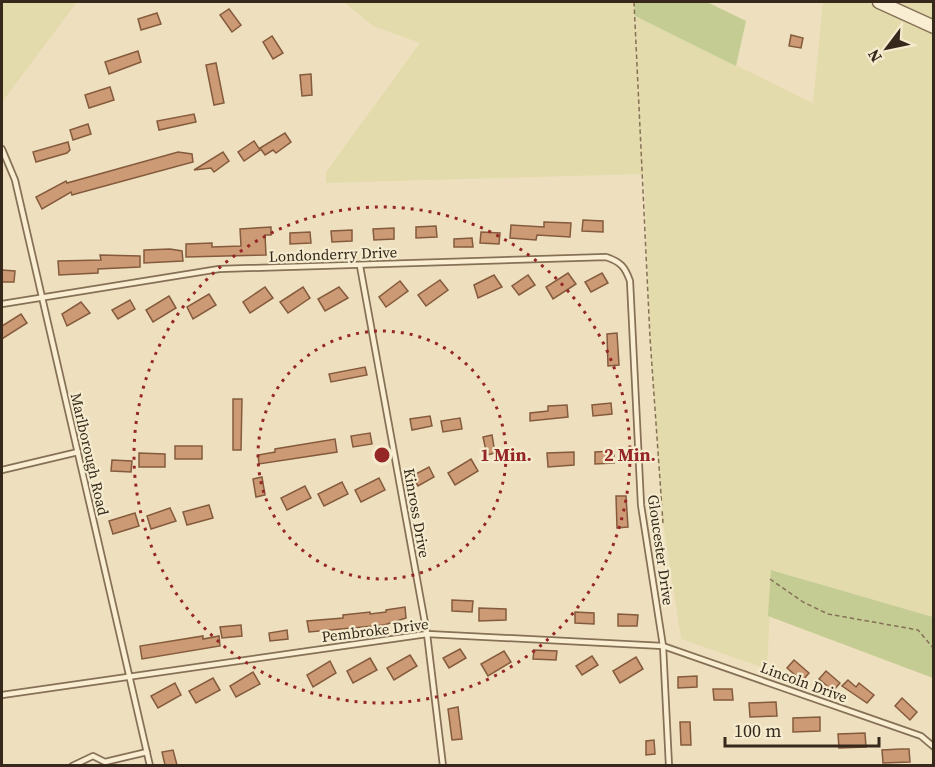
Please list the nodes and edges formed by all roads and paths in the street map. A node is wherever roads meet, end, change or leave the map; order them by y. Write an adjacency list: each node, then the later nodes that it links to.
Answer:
1 (634, 2): 11 (path)
2 (879, 2): 3 (street)
3 (933, 27)
4 (2, 149): 7 (lane, Marlborough Road)
5 (360, 266): 6 (lane, Londonderry Drive); 7 (lane, Londonderry Drive); 13 (lane, Kinross Drive)
6 (625, 267): 14 (lane, Gloucester Drive)
7 (41, 297): 8 (lane, Londonderry Drive); 9 (lane, Marlborough Road)
8 (2, 304)
9 (78, 452): 10 (lane); 16 (lane, Marlborough Road)
10 (2, 470)
11 (663, 523)
12 (770, 579): 15 (path)
13 (427, 634): 14 (lane, Pembroke Drive); 16 (lane, Pembroke Drive); 23 (lane, Kinross Drive)
14 (663, 646): 18 (lane, Lincoln Drive); 24 (lane, Gloucester Drive)
15 (933, 649)
16 (128, 675): 17 (lane, Pembroke Drive); 19 (lane, Marlborough Road)
17 (2, 695)
18 (933, 747)
19 (147, 752): 20 (lane); 22 (lane, Marlborough Road)
20 (105, 764): 21 (lane)
21 (72, 765)
22 (150, 765)
23 (443, 765)
24 (669, 765)

